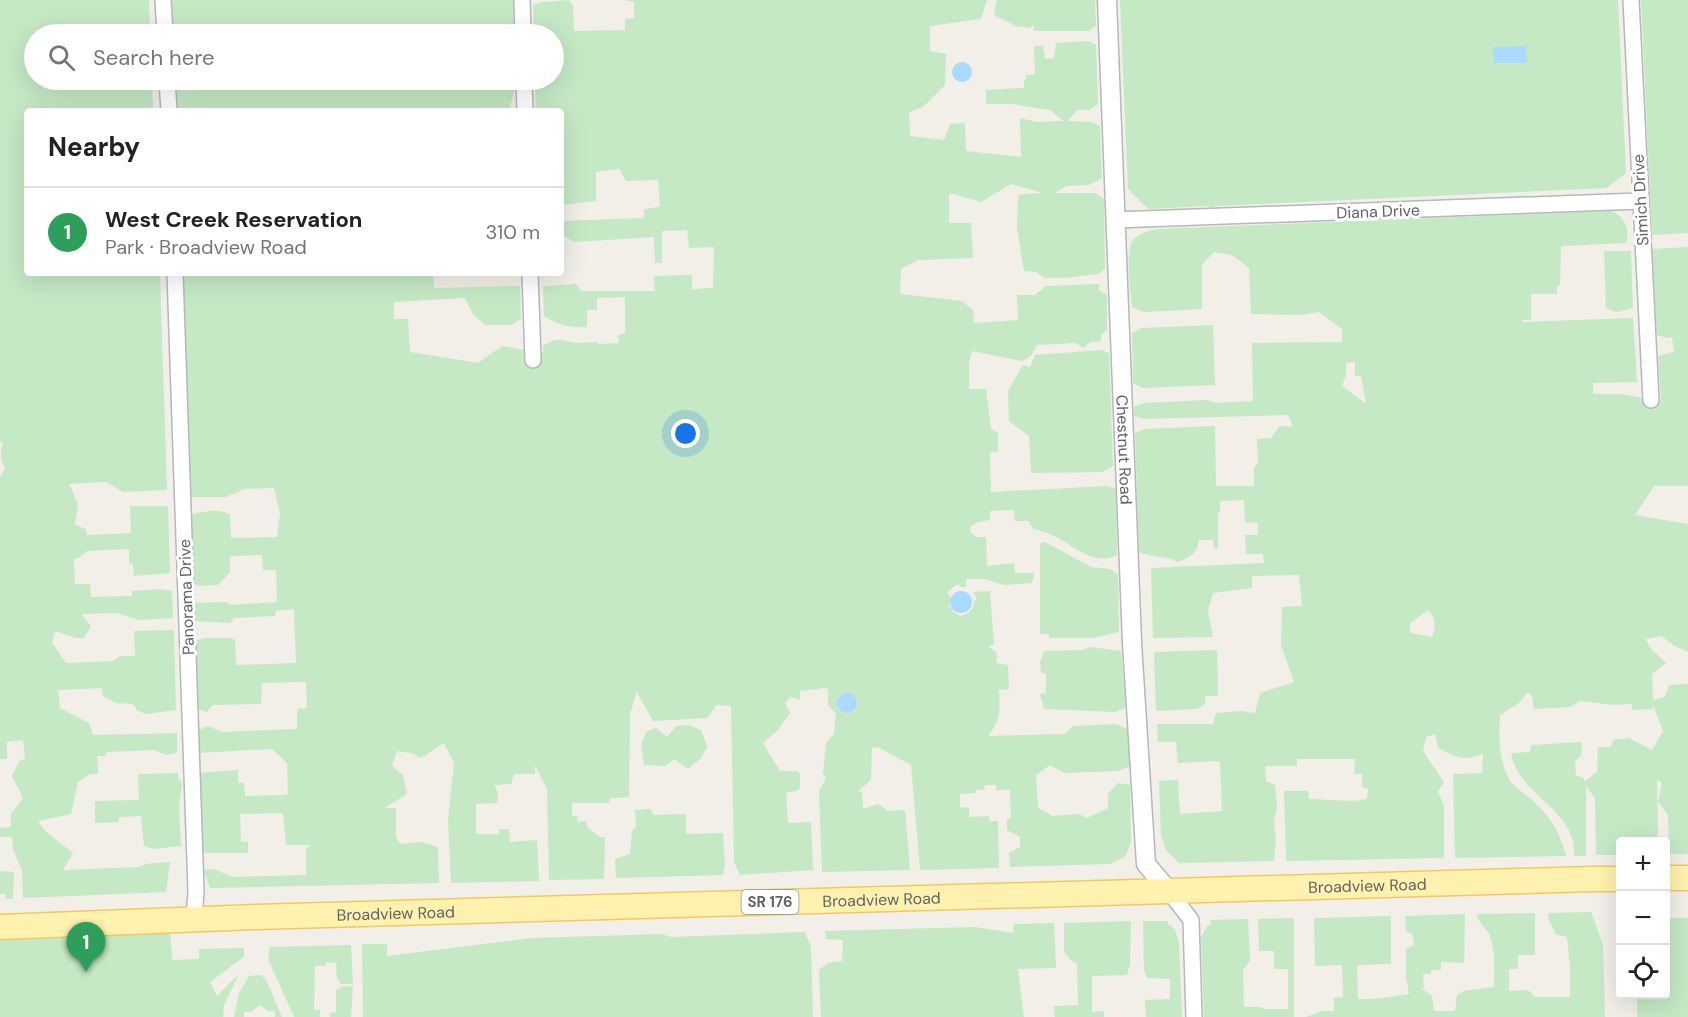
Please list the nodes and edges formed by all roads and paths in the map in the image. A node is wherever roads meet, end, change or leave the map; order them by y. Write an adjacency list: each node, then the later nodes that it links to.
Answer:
1 (163, 0): 5 (street)
2 (522, 0): 6 (street)
3 (1107, 0): 12 (street, Chestnut Road)
4 (1631, 0): 11 (street, Simich Drive)
5 (164, 24)
6 (523, 24)
7 (168, 90): 9 (street)
8 (524, 90): 10 (street)
9 (169, 108)
10 (525, 108)
11 (1640, 201): 12 (street, Diana Drive); 16 (street, Simich Drive)
12 (1115, 220): 20 (street, Chestnut Road)
13 (175, 276): 21 (street, Panorama Drive)
14 (530, 276): 15 (street)
15 (533, 360)
16 (1651, 400)
17 (1670, 878): 18 (main road)
18 (1688, 878)
19 (1616, 879): 20 (main road, Broadview Road / SR 176)
20 (1168, 890): 21 (main road, Broadview Road / SR 176); 23 (street)
21 (194, 920): 22 (main road, Broadview Road / SR 176)
22 (0, 927)
23 (1194, 1017)

